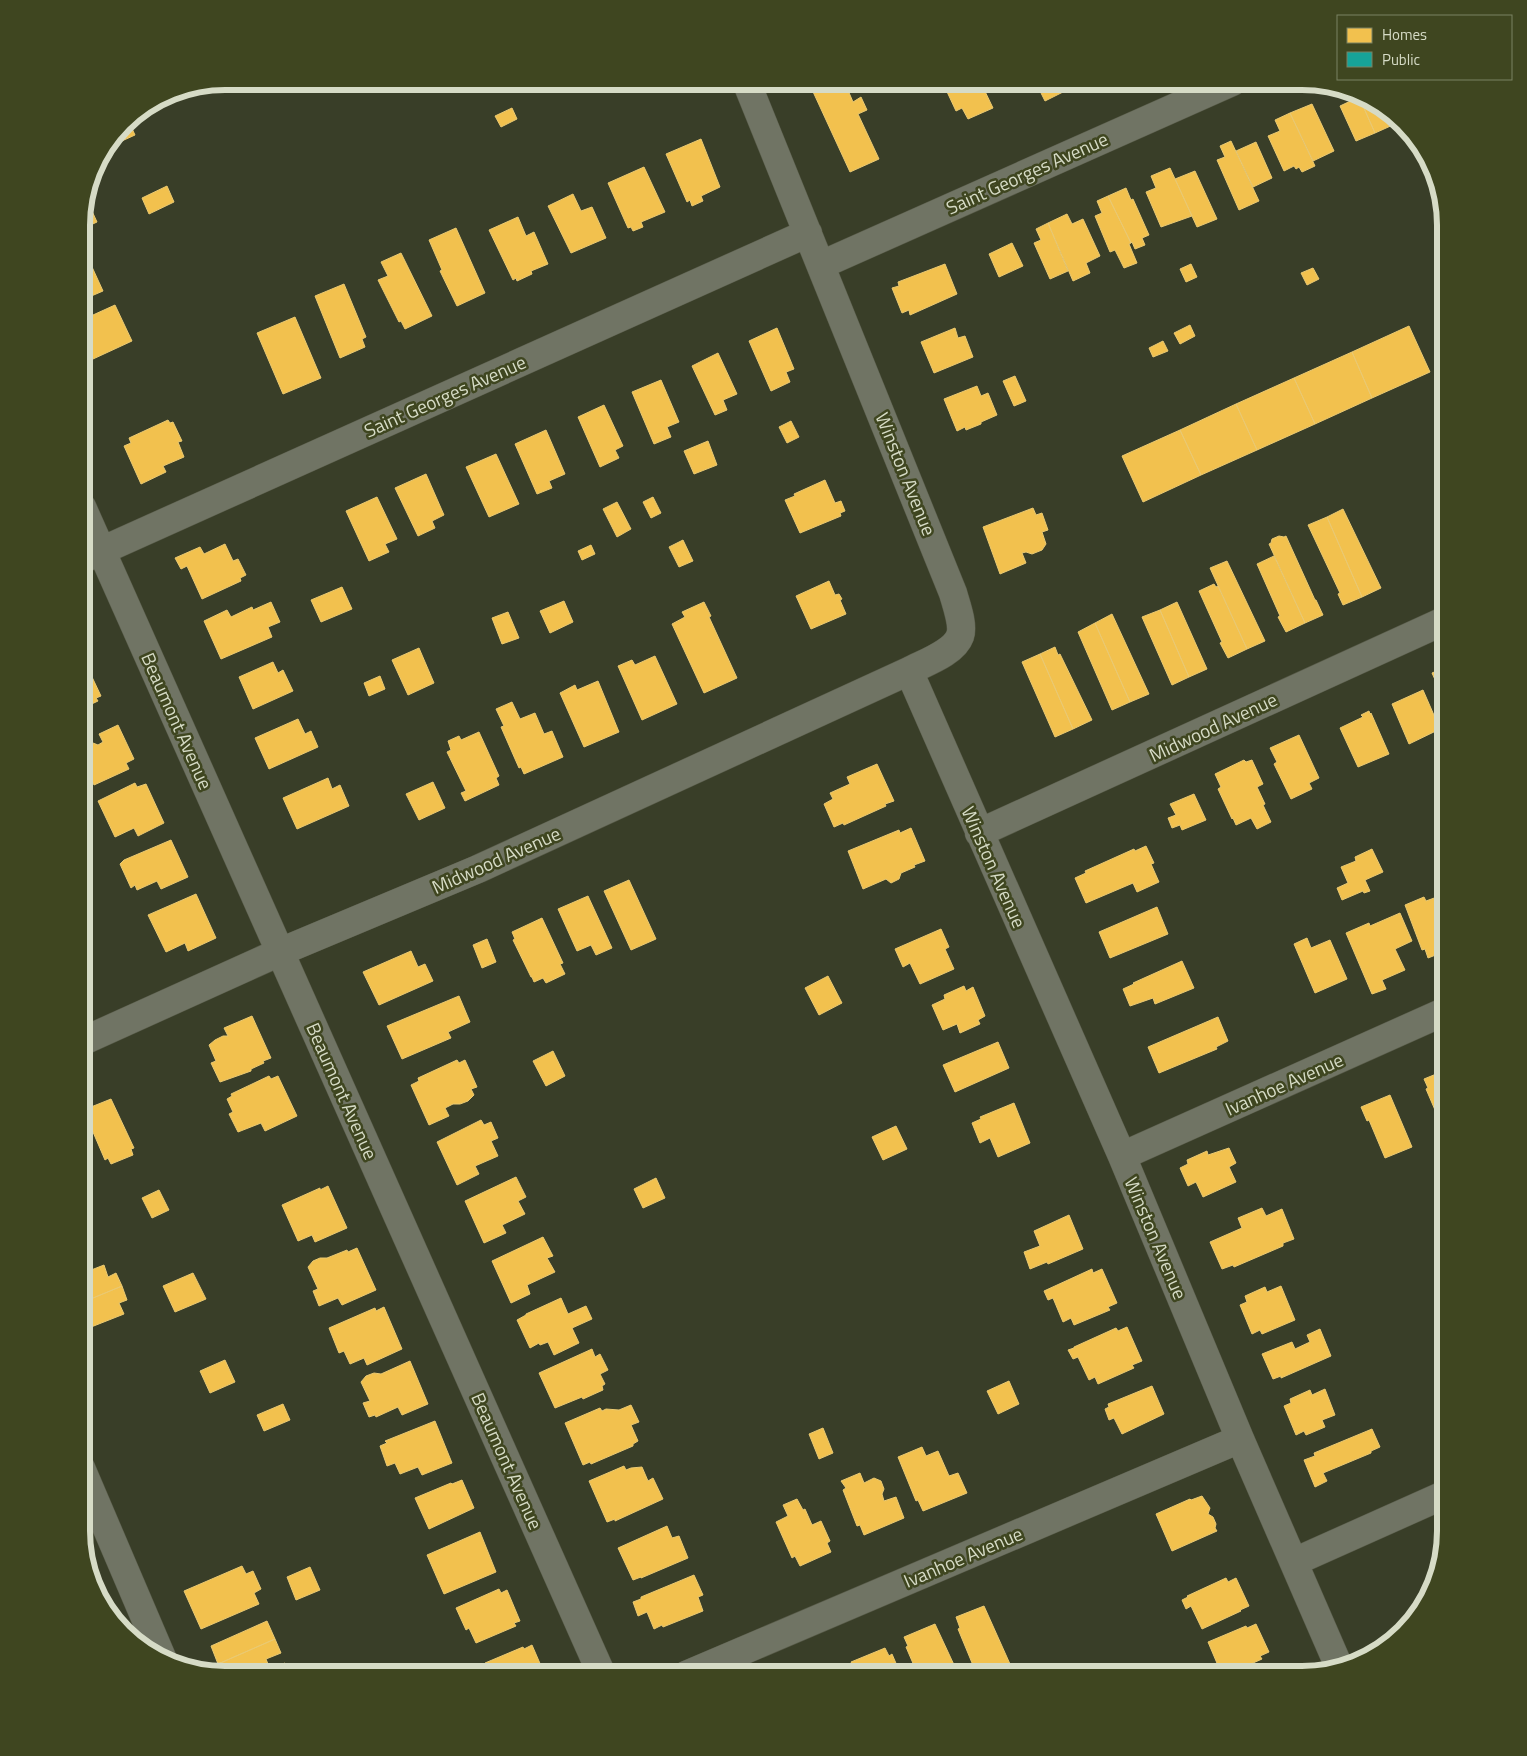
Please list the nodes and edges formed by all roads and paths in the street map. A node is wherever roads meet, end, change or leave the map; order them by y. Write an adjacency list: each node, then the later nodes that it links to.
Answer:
1 (750, 90): 3 (street, Winston Avenue)
2 (1214, 90): 4 (street, Saint Georges Avenue)
3 (808, 233): 4 (street, Winston Avenue); 5 (street, Saint Georges Avenue)
4 (821, 265): 7 (street, Winston Avenue)
5 (92, 556): 9 (street, Beaumont Avenue)
6 (1437, 624): 8 (street, Midwood Avenue)
7 (909, 671): 8 (street, Winston Avenue); 9 (street, Midwood Avenue)
8 (979, 833): 12 (street, Winston Avenue)
9 (280, 952): 11 (street, Midwood Avenue); 19 (street, Beaumont Avenue)
10 (1437, 1015): 12 (street, Ivanhoe Avenue)
11 (90, 1038)
12 (1122, 1156): 13 (street, Winston Avenue)
13 (1240, 1439): 16 (street, Winston Avenue); 20 (street, Ivanhoe Avenue)
14 (90, 1489): 17 (street)
15 (1437, 1498): 16 (street)
16 (1294, 1562): 18 (street, Winston Avenue)
17 (158, 1649)
18 (1337, 1661)
19 (598, 1666)
20 (707, 1666)

